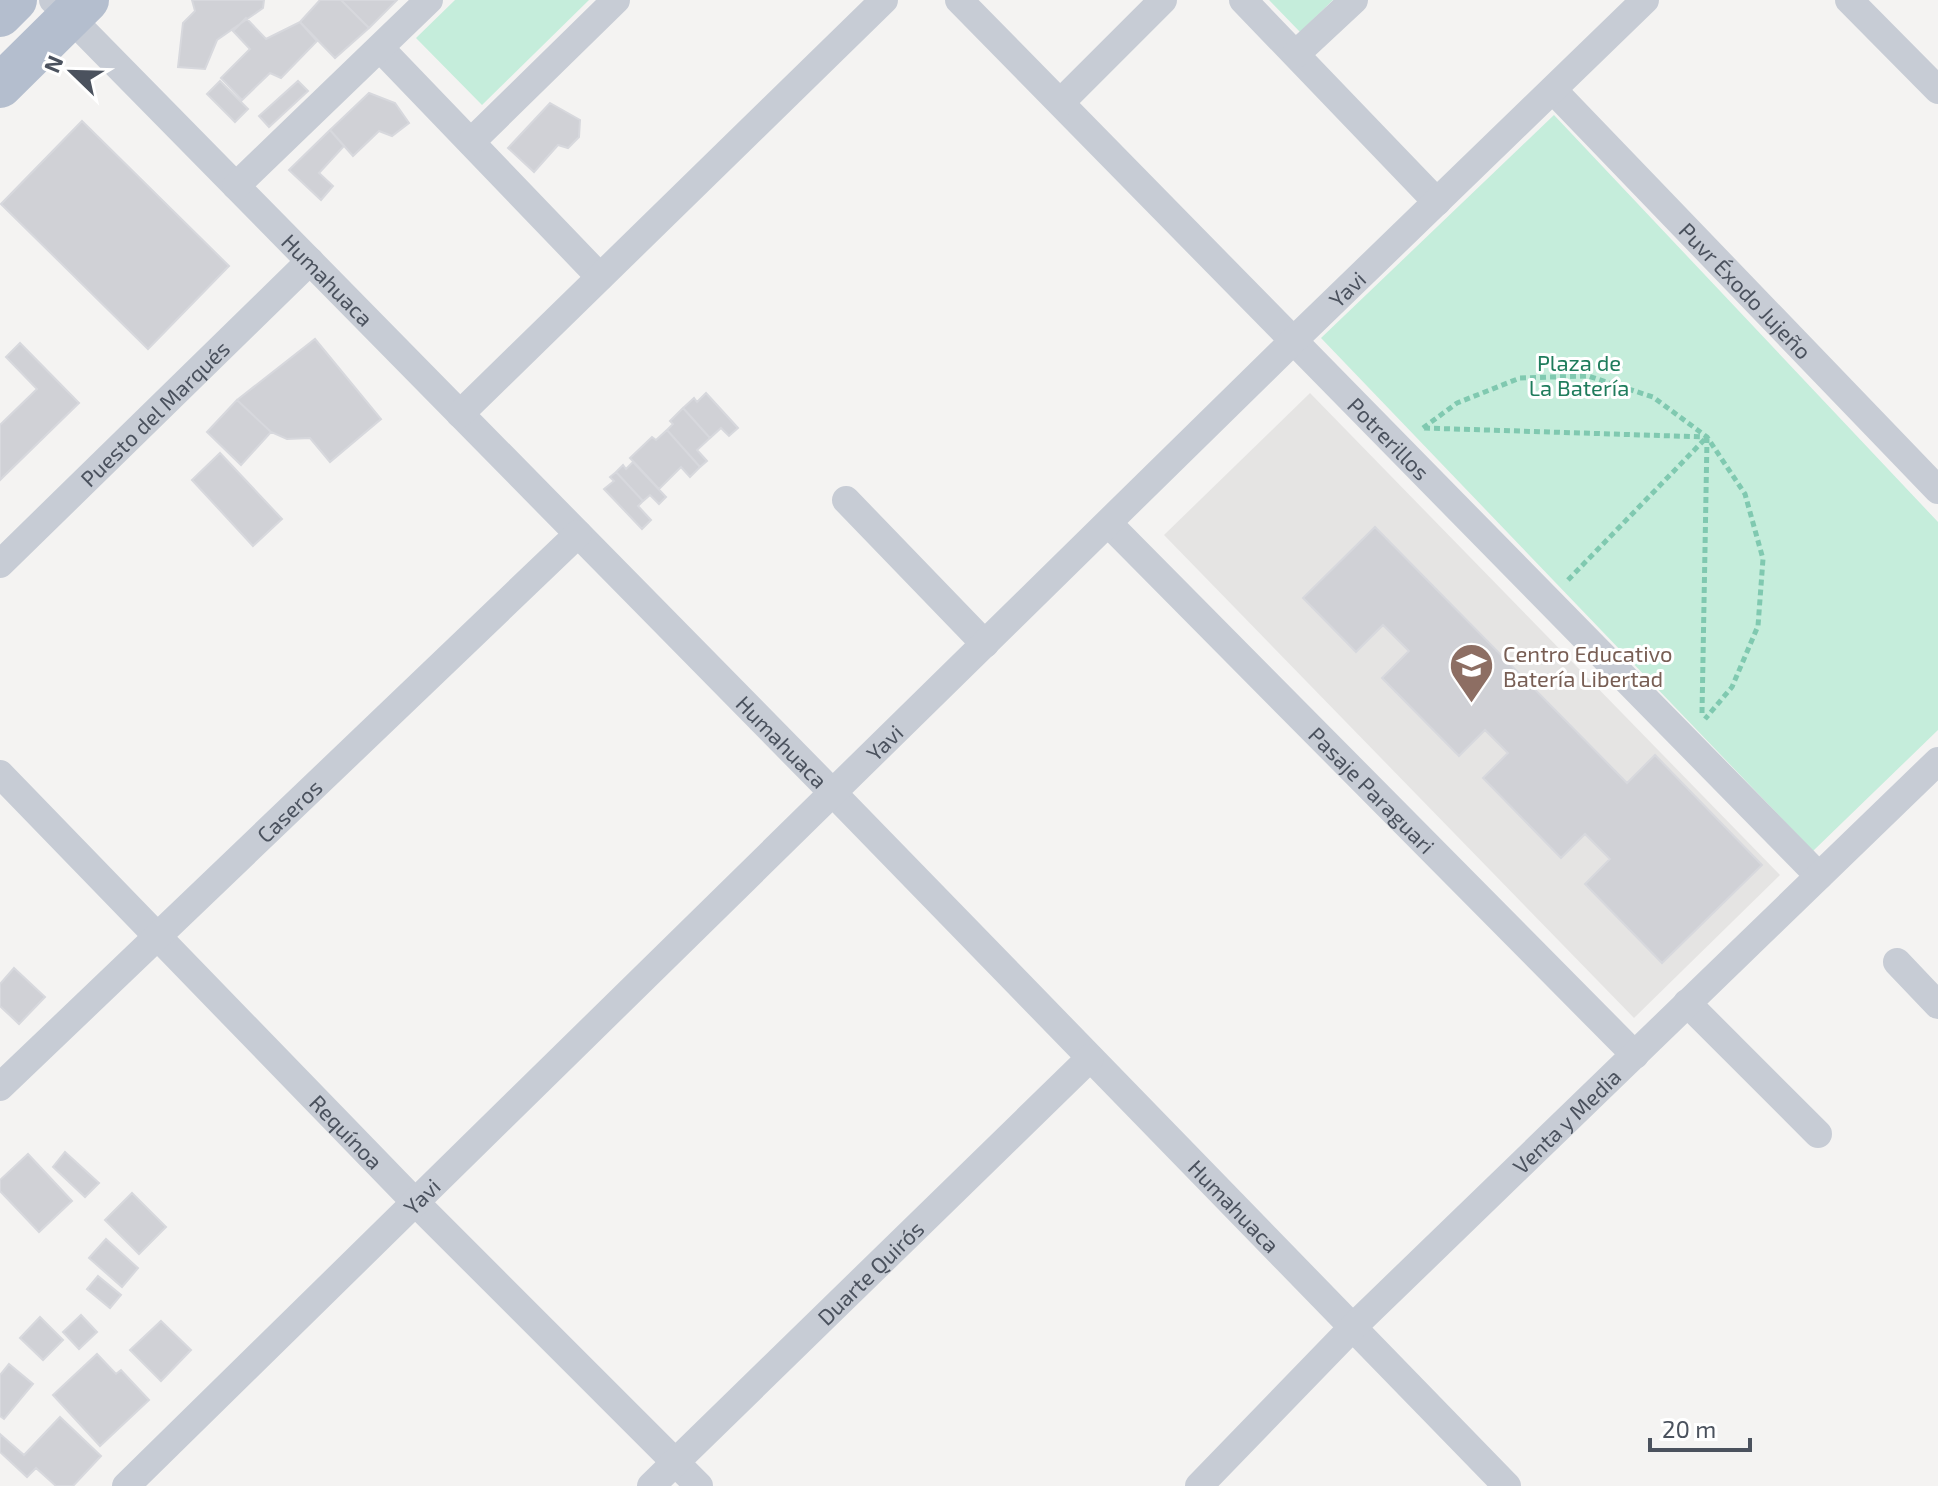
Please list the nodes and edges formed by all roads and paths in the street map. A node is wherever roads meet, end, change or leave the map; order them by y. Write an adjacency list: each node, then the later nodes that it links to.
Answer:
1 (15, 0): 12 (main road)
2 (429, 0): 13 (street)
3 (616, 0): 19 (street)
4 (884, 0): 23 (street)
5 (959, 0): 18 (street, Potrerillos)
6 (1163, 0): 18 (street)
7 (1243, 0): 14 (street)
8 (1354, 0): 14 (street)
9 (1645, 0): 16 (street, Yavi)
10 (1849, 0): 17 (street)
11 (70, 6): 15 (main road); 20 (street, Humahuaca)
12 (0, 15)
13 (380, 48): 19 (street); 20 (street)
14 (1296, 54): 21 (street)
15 (0, 86)
16 (1553, 90): 21 (street, Yavi); 27 (street, Puvr Éxodo Jujeño)
17 (1938, 90)
18 (1061, 102): 24 (street, Potrerillos)
19 (471, 142): 23 (street)
20 (236, 186): 22 (street, Humahuaca)
21 (1437, 202): 24 (street, Yavi)
22 (310, 261): 25 (street, Humahuaca); 31 (street, Puesto del Marqués)
23 (600, 277): 25 (street)
24 (1294, 340): 29 (street, Yavi); 37 (street, Potrerillos)
25 (460, 414): 30 (street, Humahuaca)
26 (1707, 437): 26 (path); 26 (path); 32 (path)
27 (1938, 490)
28 (846, 500): 33 (street)
29 (1109, 524): 33 (street, Yavi); 42 (street, Pasaje Paraguari)
30 (578, 534): 36 (street, Humahuaca); 38 (street, Caseros)
31 (0, 564)
32 (1567, 580)
33 (985, 644): 36 (street, Yavi)
34 (0, 774): 38 (street, Requínoa)
35 (1933, 774): 37 (street, Venta y Media)
36 (834, 794): 43 (street, Humahuaca); 46 (street, Yavi)
37 (1819, 876): 40 (street, Venta y Media)
38 (157, 936): 44 (street, Caseros); 46 (street, Requínoa)
39 (1897, 962): 41 (street)
40 (1687, 1003): 42 (street, Venta y Media); 45 (street)
41 (1938, 1005)
42 (1635, 1055): 47 (street, Venta y Media)
43 (1090, 1058): 47 (street, Humahuaca); 48 (street, Duarte Quirós)
44 (0, 1087)
45 (1818, 1134)
46 (416, 1203): 48 (street, Requínoa); 49 (street, Yavi)
47 (1352, 1328): 52 (street, Venta y Media); 53 (street, Humahuaca)
48 (675, 1462): 50 (street, Duarte Quirós); 51 (street, Requínoa)
49 (126, 1486)
50 (651, 1486)
51 (699, 1486)
52 (1199, 1486)
53 (1507, 1486)

